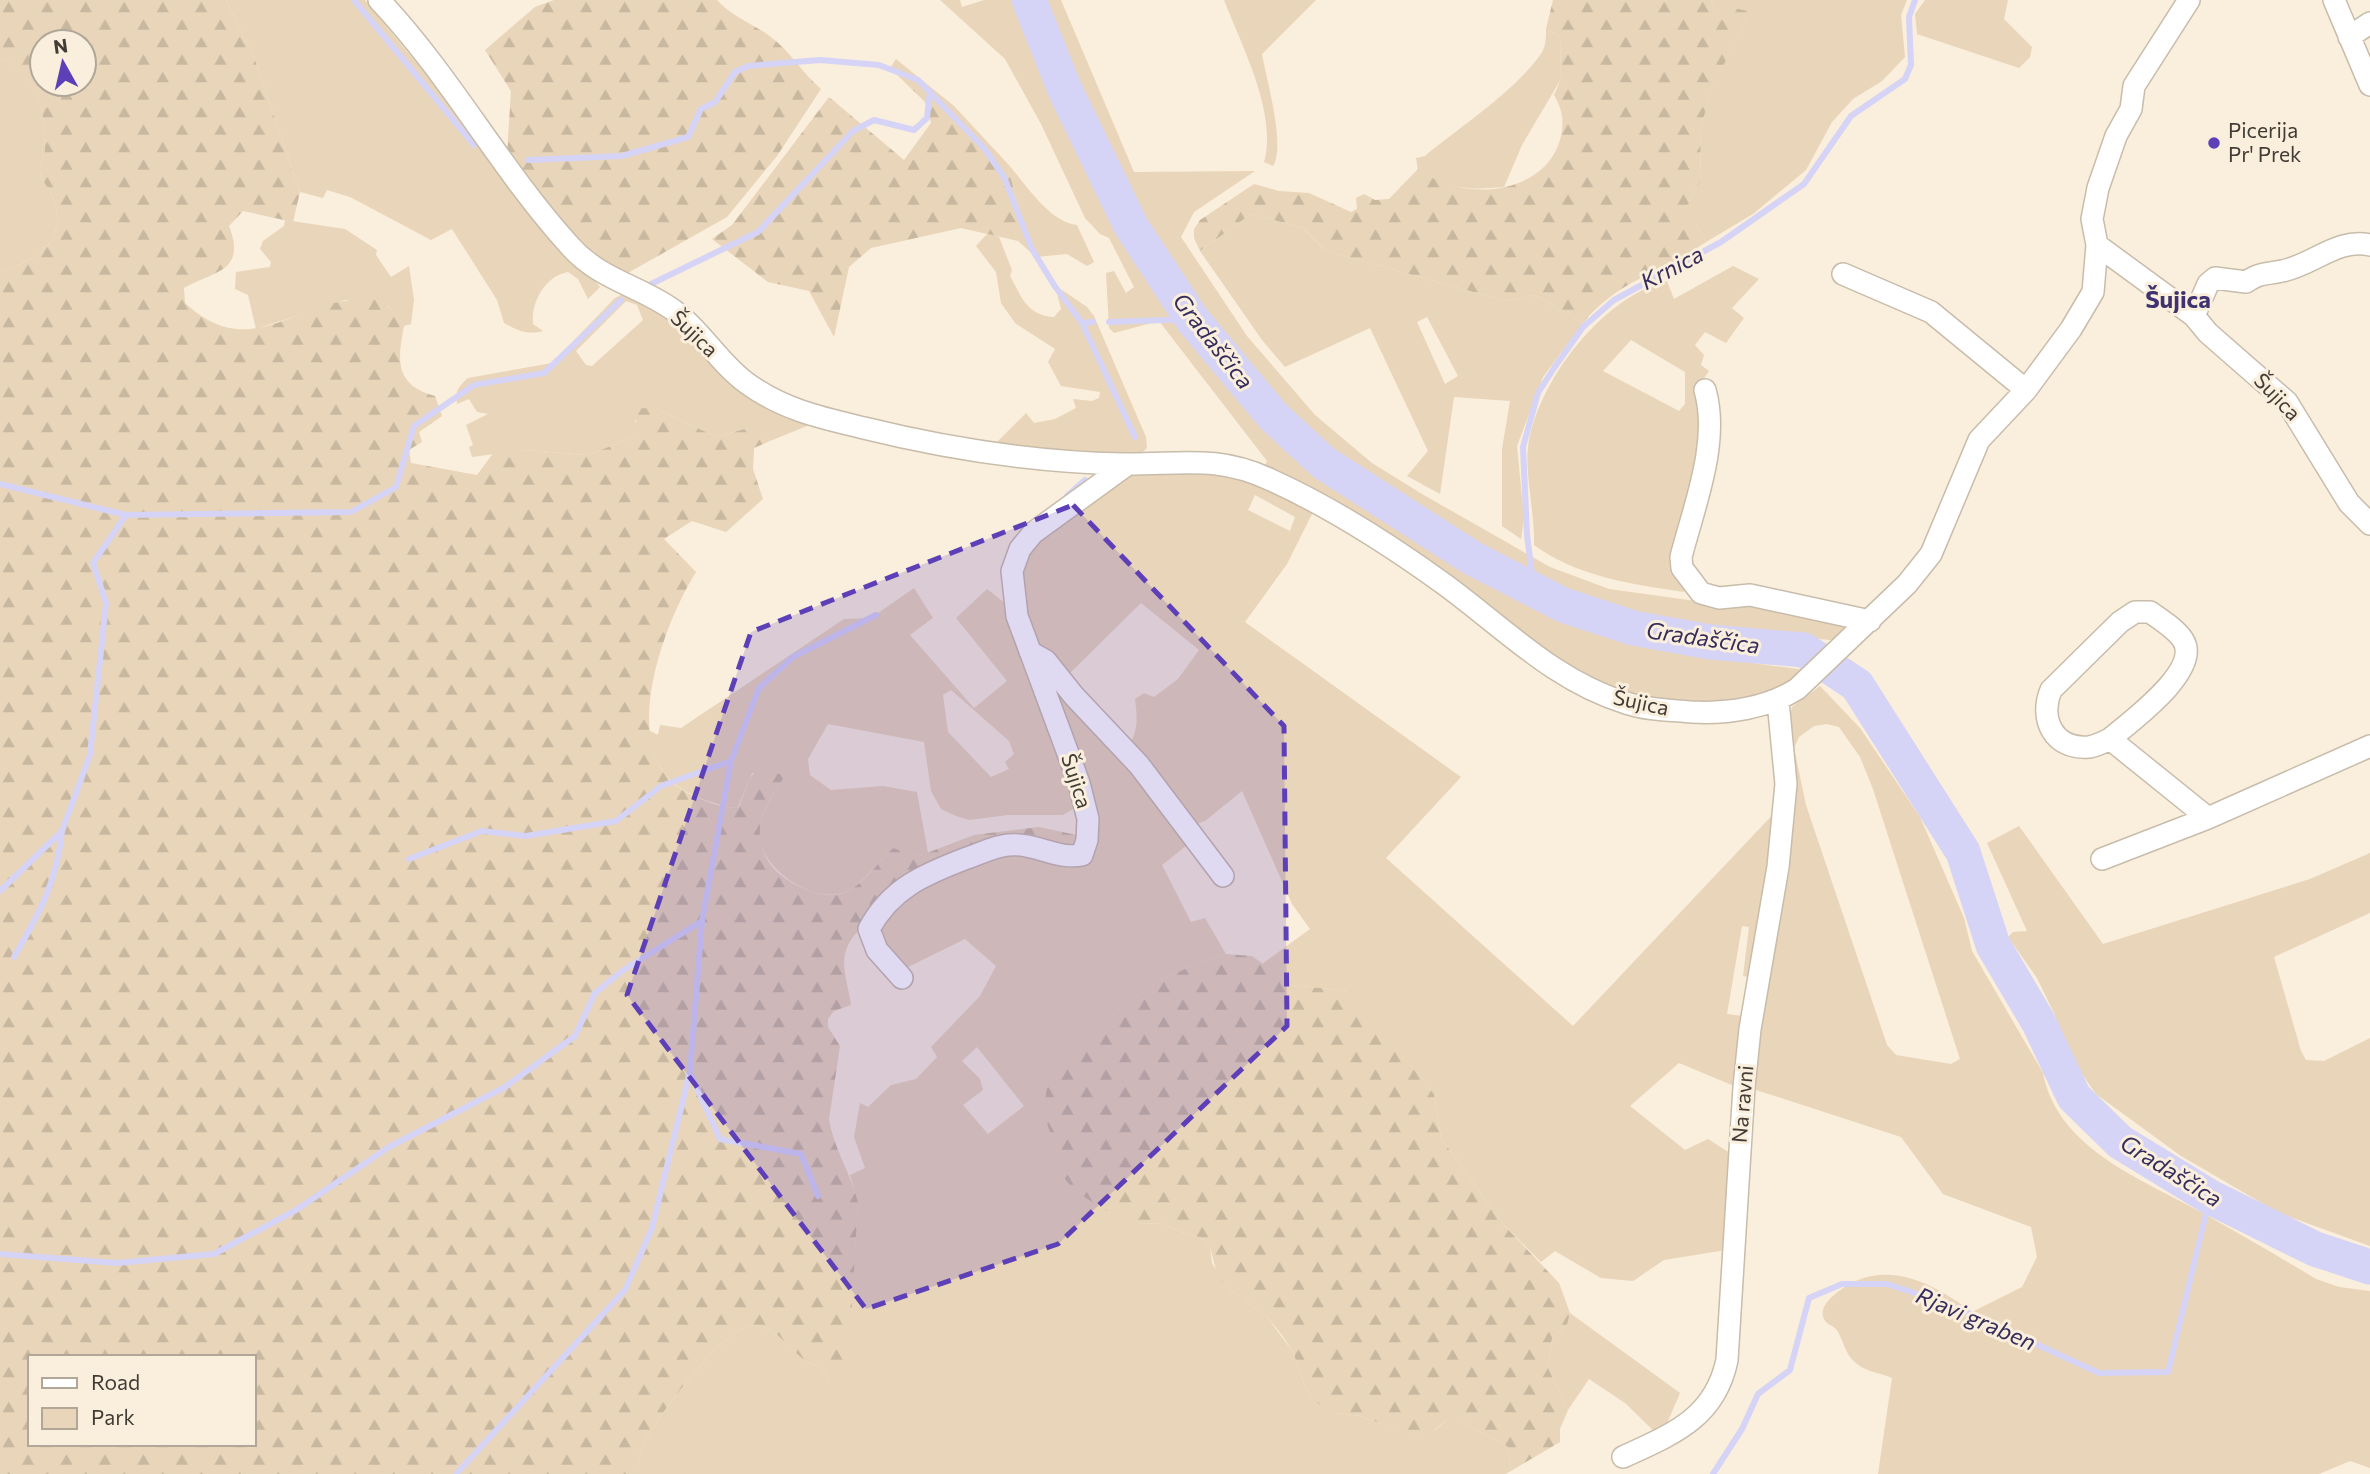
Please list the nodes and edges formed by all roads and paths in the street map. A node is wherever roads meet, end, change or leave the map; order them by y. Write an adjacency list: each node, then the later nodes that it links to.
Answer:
1 (379, 0): 13 (street, Šujica)
2 (2189, 0): 7 (street)
3 (2334, 0): 5 (street)
4 (2370, 23): 5 (street)
5 (2349, 37): 6 (street)
6 (2370, 85)
7 (2097, 245): 10 (street, Šujica); 12 (street)
8 (2370, 245): 10 (street)
9 (1843, 274): 12 (street)
10 (2194, 316): 14 (street, Šujica)
11 (1705, 390): 15 (street)
12 (2026, 390): 15 (street)
13 (1128, 464): 16 (street, Šujica); 17 (street, Šujica)
14 (2370, 524)
15 (1870, 621): 17 (street, Šujica)
16 (1030, 652): 22 (street); 23 (street, Šujica)
17 (1778, 701): 24 (street, Na ravni)
18 (2110, 739): 18 (street); 20 (street)
19 (2370, 746): 20 (street)
20 (2208, 818): 21 (street)
21 (2102, 859)
22 (1223, 876)
23 (902, 978)
24 (1623, 1457)

